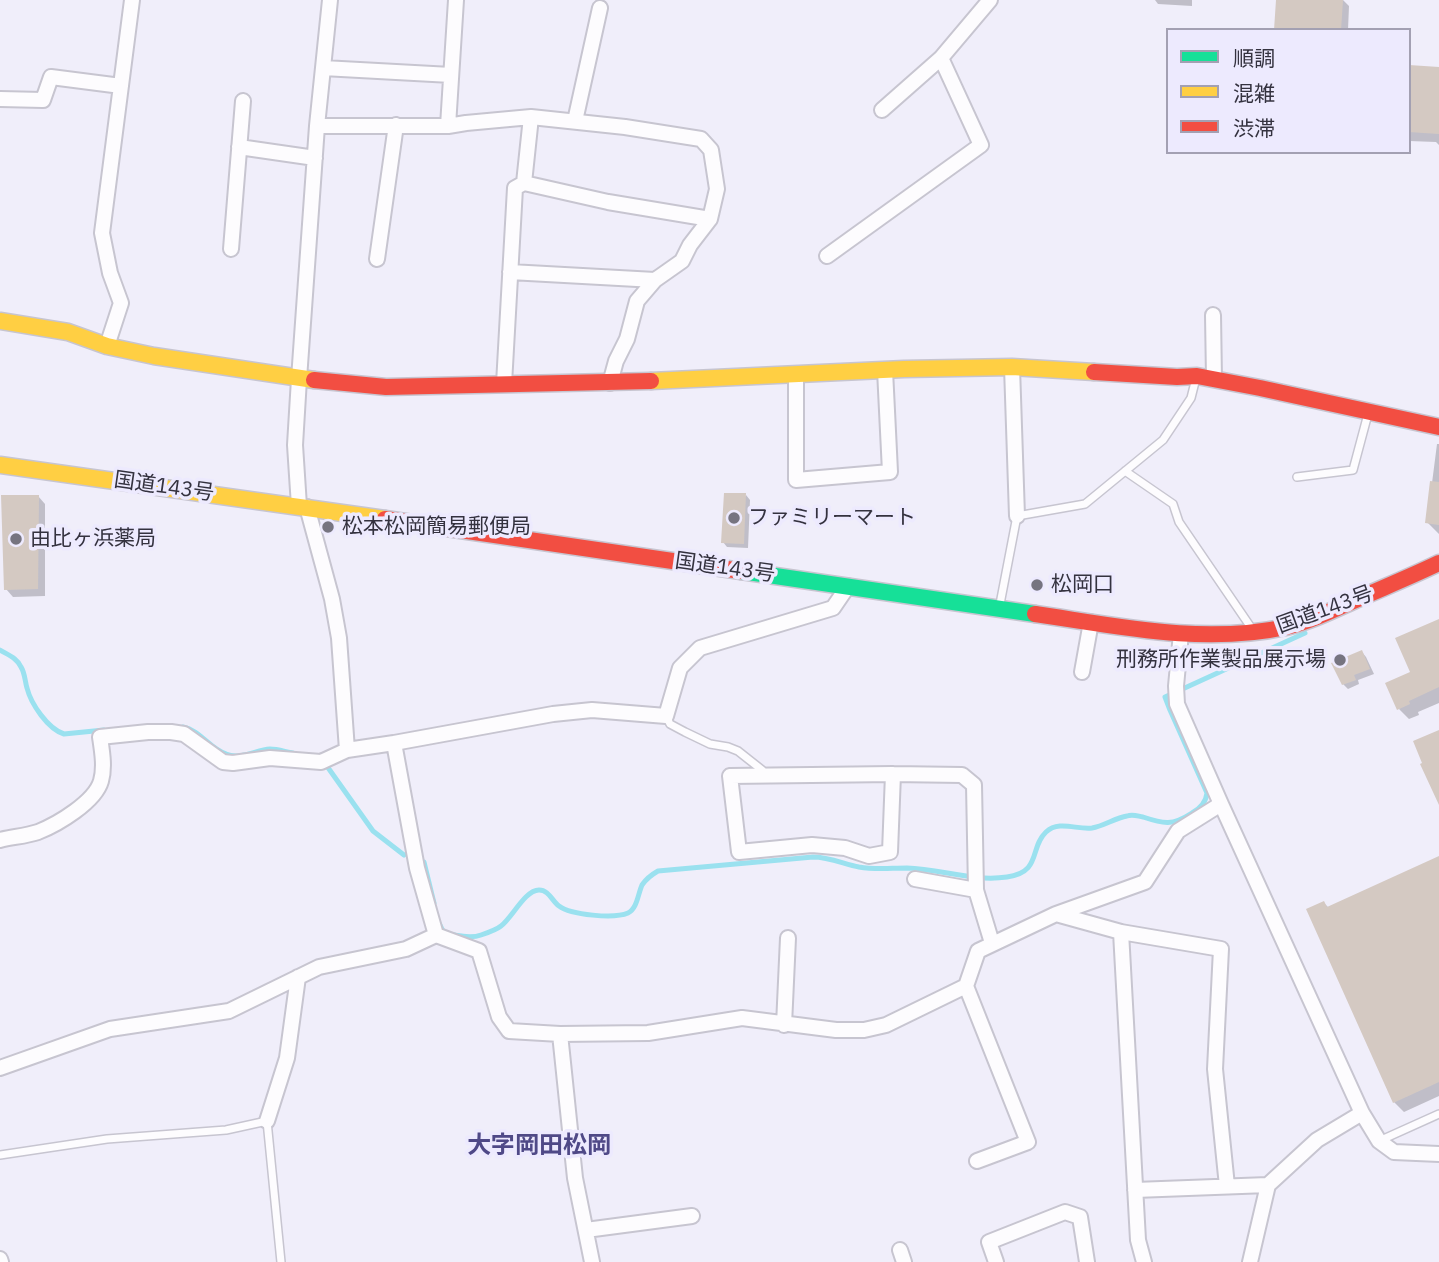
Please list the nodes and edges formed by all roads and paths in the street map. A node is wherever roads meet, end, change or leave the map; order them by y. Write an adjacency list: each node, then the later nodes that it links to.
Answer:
1 (132, 0): 9 (street)
2 (330, 0): 7 (street)
3 (456, 0): 8 (street)
4 (990, 0): 6 (street)
5 (600, 8): 14 (street)
6 (941, 58): 12 (street); 23 (street)
7 (323, 68): 8 (street); 16 (street)
8 (451, 75): 17 (street)
9 (121, 86): 10 (street); 29 (street)
10 (0, 99)
11 (243, 102): 18 (street)
12 (882, 110)
13 (531, 117): 14 (street); 17 (street); 20 (street)
14 (575, 121): 21 (street)
15 (396, 125): 16 (street); 17 (street); 24 (street)
16 (317, 126): 19 (street)
17 (447, 127)
18 (239, 148): 19 (street); 22 (street)
19 (315, 158): 34 (street)
20 (524, 183): 21 (street); 25 (street)
21 (710, 219): 26 (street)
22 (231, 249)
23 (827, 256)
24 (377, 259)
25 (510, 272): 26 (street); 37 (street)
26 (655, 280): 36 (street)
27 (1213, 315): 35 (street)
28 (0, 321): 29 (main road)
29 (107, 346): 34 (main road)
30 (1012, 368): 31 (main road); 33 (main road); 44 (street)
31 (885, 370): 32 (main road); 32 (street)
32 (796, 374): 36 (main road)
33 (1197, 376): 35 (main road); 41 (lane)
34 (299, 379): 37 (main road); 43 (street)
35 (1213, 379): 38 (main road)
36 (610, 383): 37 (main road)
37 (504, 384)
38 (1369, 412): 39 (main road); 42 (lane)
39 (1439, 427)
40 (0, 465): 43 (main road, 国道143号)
41 (1125, 471): 44 (lane); 50 (lane)
42 (1297, 477)
43 (303, 506): 46 (main road, 国道143号); 54 (street)
44 (1017, 516): 47 (lane)
45 (1439, 563): 50 (main road, 国道143号)
46 (848, 586): 47 (main road, 国道143号); 52 (street)
47 (999, 608): 48 (main road, 国道143号)
48 (1091, 622): 49 (main road, 国道143号); 51 (street)
49 (1181, 633): 50 (main road, 国道143号); 57 (street)
50 (1254, 633)
51 (1082, 671)
52 (666, 716): 53 (street); 56 (lane)
53 (394, 743): 54 (street); 63 (street)
54 (347, 750): 58 (street)
55 (893, 774): 56 (street); 56 (street); 60 (street)
56 (766, 776)
57 (1221, 804): 61 (street); 71 (street)
58 (0, 840)
59 (915, 879): 60 (street)
60 (976, 883): 65 (street)
61 (1056, 914): 62 (street); 65 (street)
62 (1121, 932): 79 (street); 80 (street)
63 (436, 935): 66 (street); 69 (street)
64 (788, 938): 68 (street)
65 (992, 943): 67 (street)
66 (298, 977): 70 (street); 73 (street)
67 (966, 986): 68 (street); 77 (street)
68 (784, 1025): 69 (street)
69 (560, 1034): 82 (street)
70 (0, 1068)
71 (1362, 1114): 74 (street); 78 (street)
72 (1439, 1114): 74 (lane)
73 (267, 1121): 76 (lane); 83 (lane)
74 (1379, 1141): 75 (street)
75 (1439, 1154)
76 (0, 1155)
77 (977, 1161)
78 (1268, 1185): 79 (street); 88 (street)
79 (1227, 1186): 80 (street)
80 (1135, 1190): 87 (street)
81 (692, 1216): 82 (street)
82 (586, 1230): 84 (street)
83 (281, 1262)
84 (592, 1262)
85 (996, 1262): 86 (street)
86 (1087, 1262)
87 (1144, 1262)
88 (1250, 1262)

